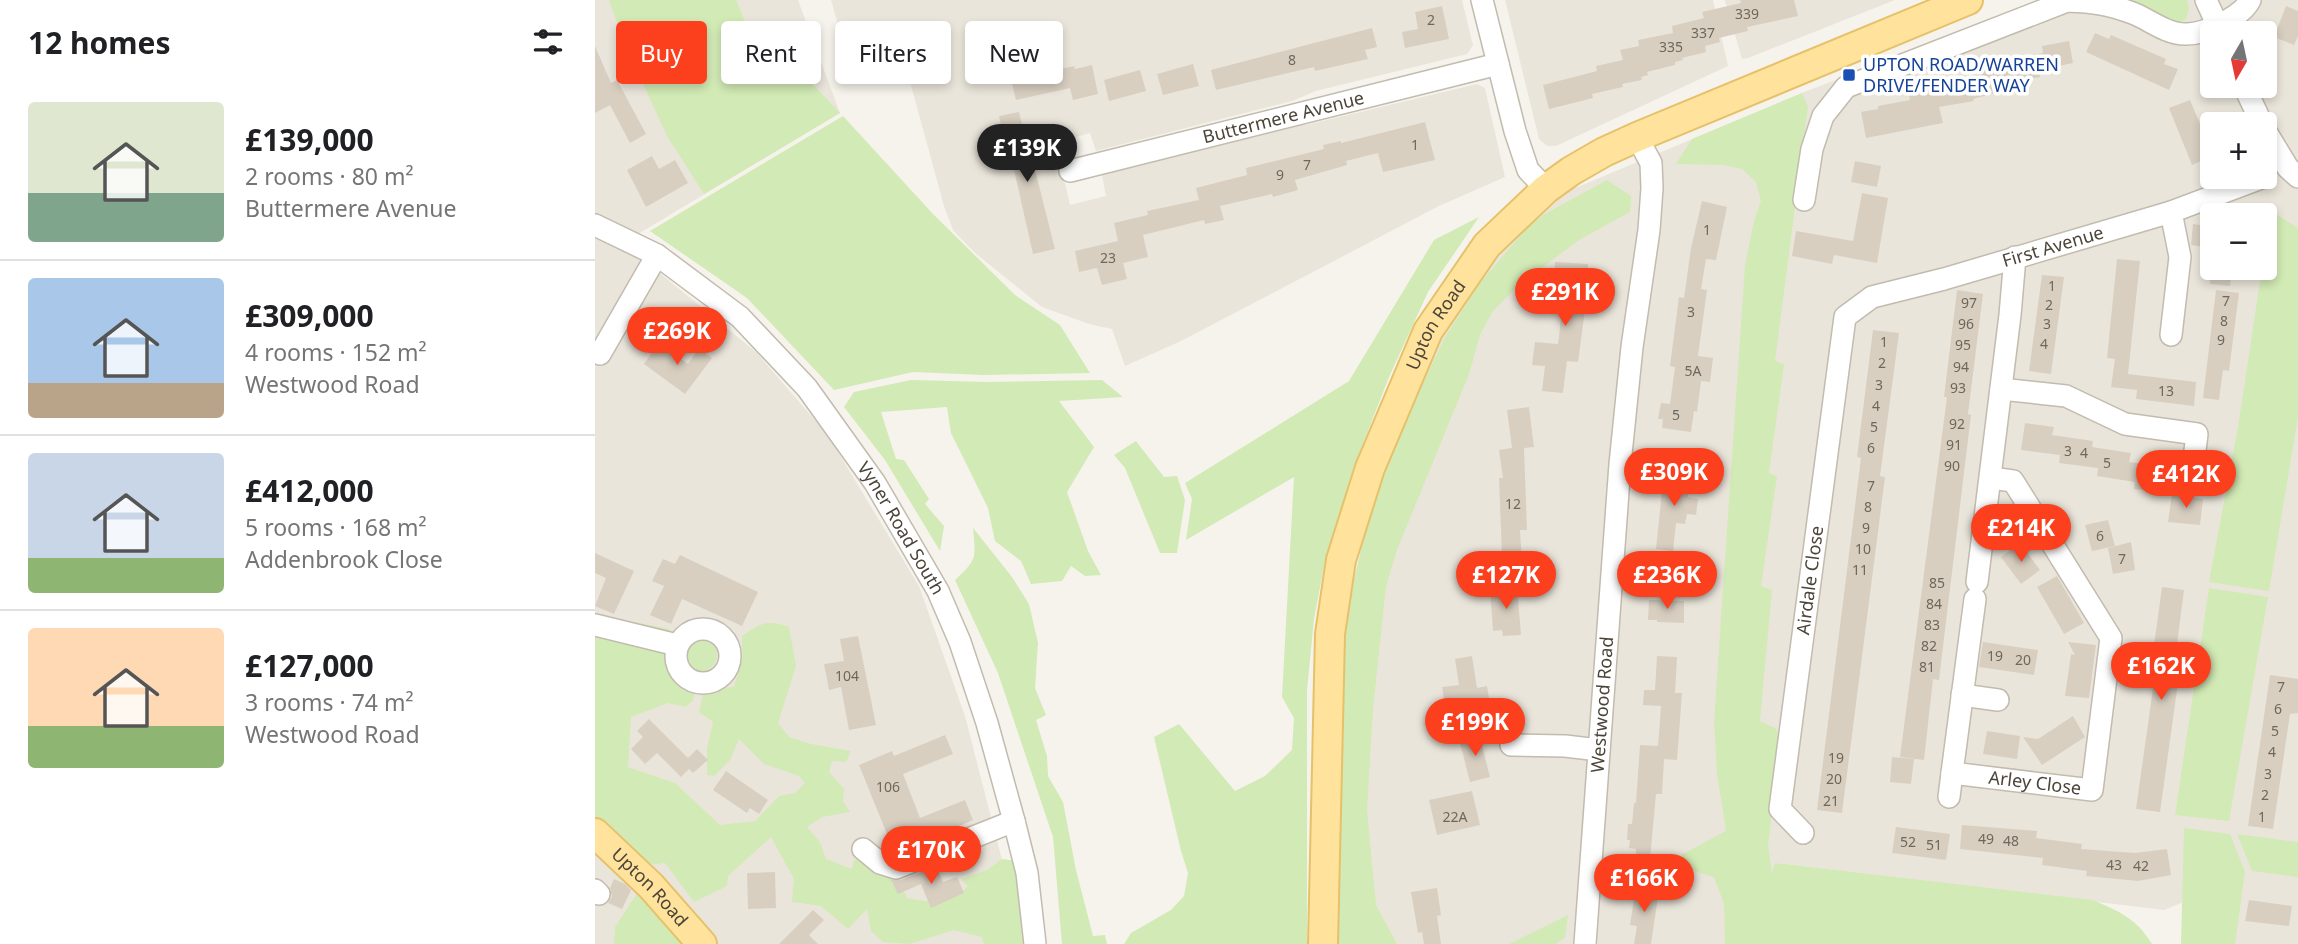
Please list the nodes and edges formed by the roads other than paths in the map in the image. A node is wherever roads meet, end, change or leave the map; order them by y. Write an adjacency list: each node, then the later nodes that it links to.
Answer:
1 (1482, 0): 8 (street)
2 (1968, 0): 9 (main road, Upton Road)
3 (2206, 0): 5 (street)
4 (2249, 0): 6 (street)
5 (2216, 21)
6 (2230, 21)
7 (2200, 32): 15 (street)
8 (1498, 64): 11 (street, Buttermere Avenue); 13 (street)
9 (1637, 137): 13 (main road, Upton Road); 31 (street, Westwood Road)
10 (2277, 148): 12 (street)
11 (1070, 171)
12 (2293, 172)
13 (1546, 189): 40 (main road, Upton Road)
14 (2232, 189): 16 (street, First Avenue)
15 (1804, 200)
16 (2171, 212): 19 (street, First Avenue); 21 (street)
17 (595, 225): 18 (street, Vyner Road South)
18 (657, 255): 22 (street); 34 (street, Vyner Road South)
19 (2015, 257): 20 (street, First Avenue); 23 (street)
20 (1845, 317): 36 (street, Airdale Close)
21 (2171, 335)
22 (600, 354)
23 (2001, 389): 24 (street); 25 (street)
24 (2193, 467)
25 (1991, 478): 28 (street); 32 (street, Arley Close)
26 (595, 625): 27 (street)
27 (677, 645)
28 (1962, 695): 29 (street); 32 (street)
29 (1998, 700)
30 (1511, 745): 31 (street)
31 (1599, 750): 41 (street, Westwood Road)
32 (1952, 773): 33 (street)
33 (1949, 797)
34 (1014, 821): 37 (street); 39 (street, Vyner Road South)
35 (595, 833): 38 (main road, Upton Road)
36 (1803, 833)
37 (863, 849)
38 (702, 944)
39 (1035, 944)
40 (1323, 944)
41 (1585, 944)

